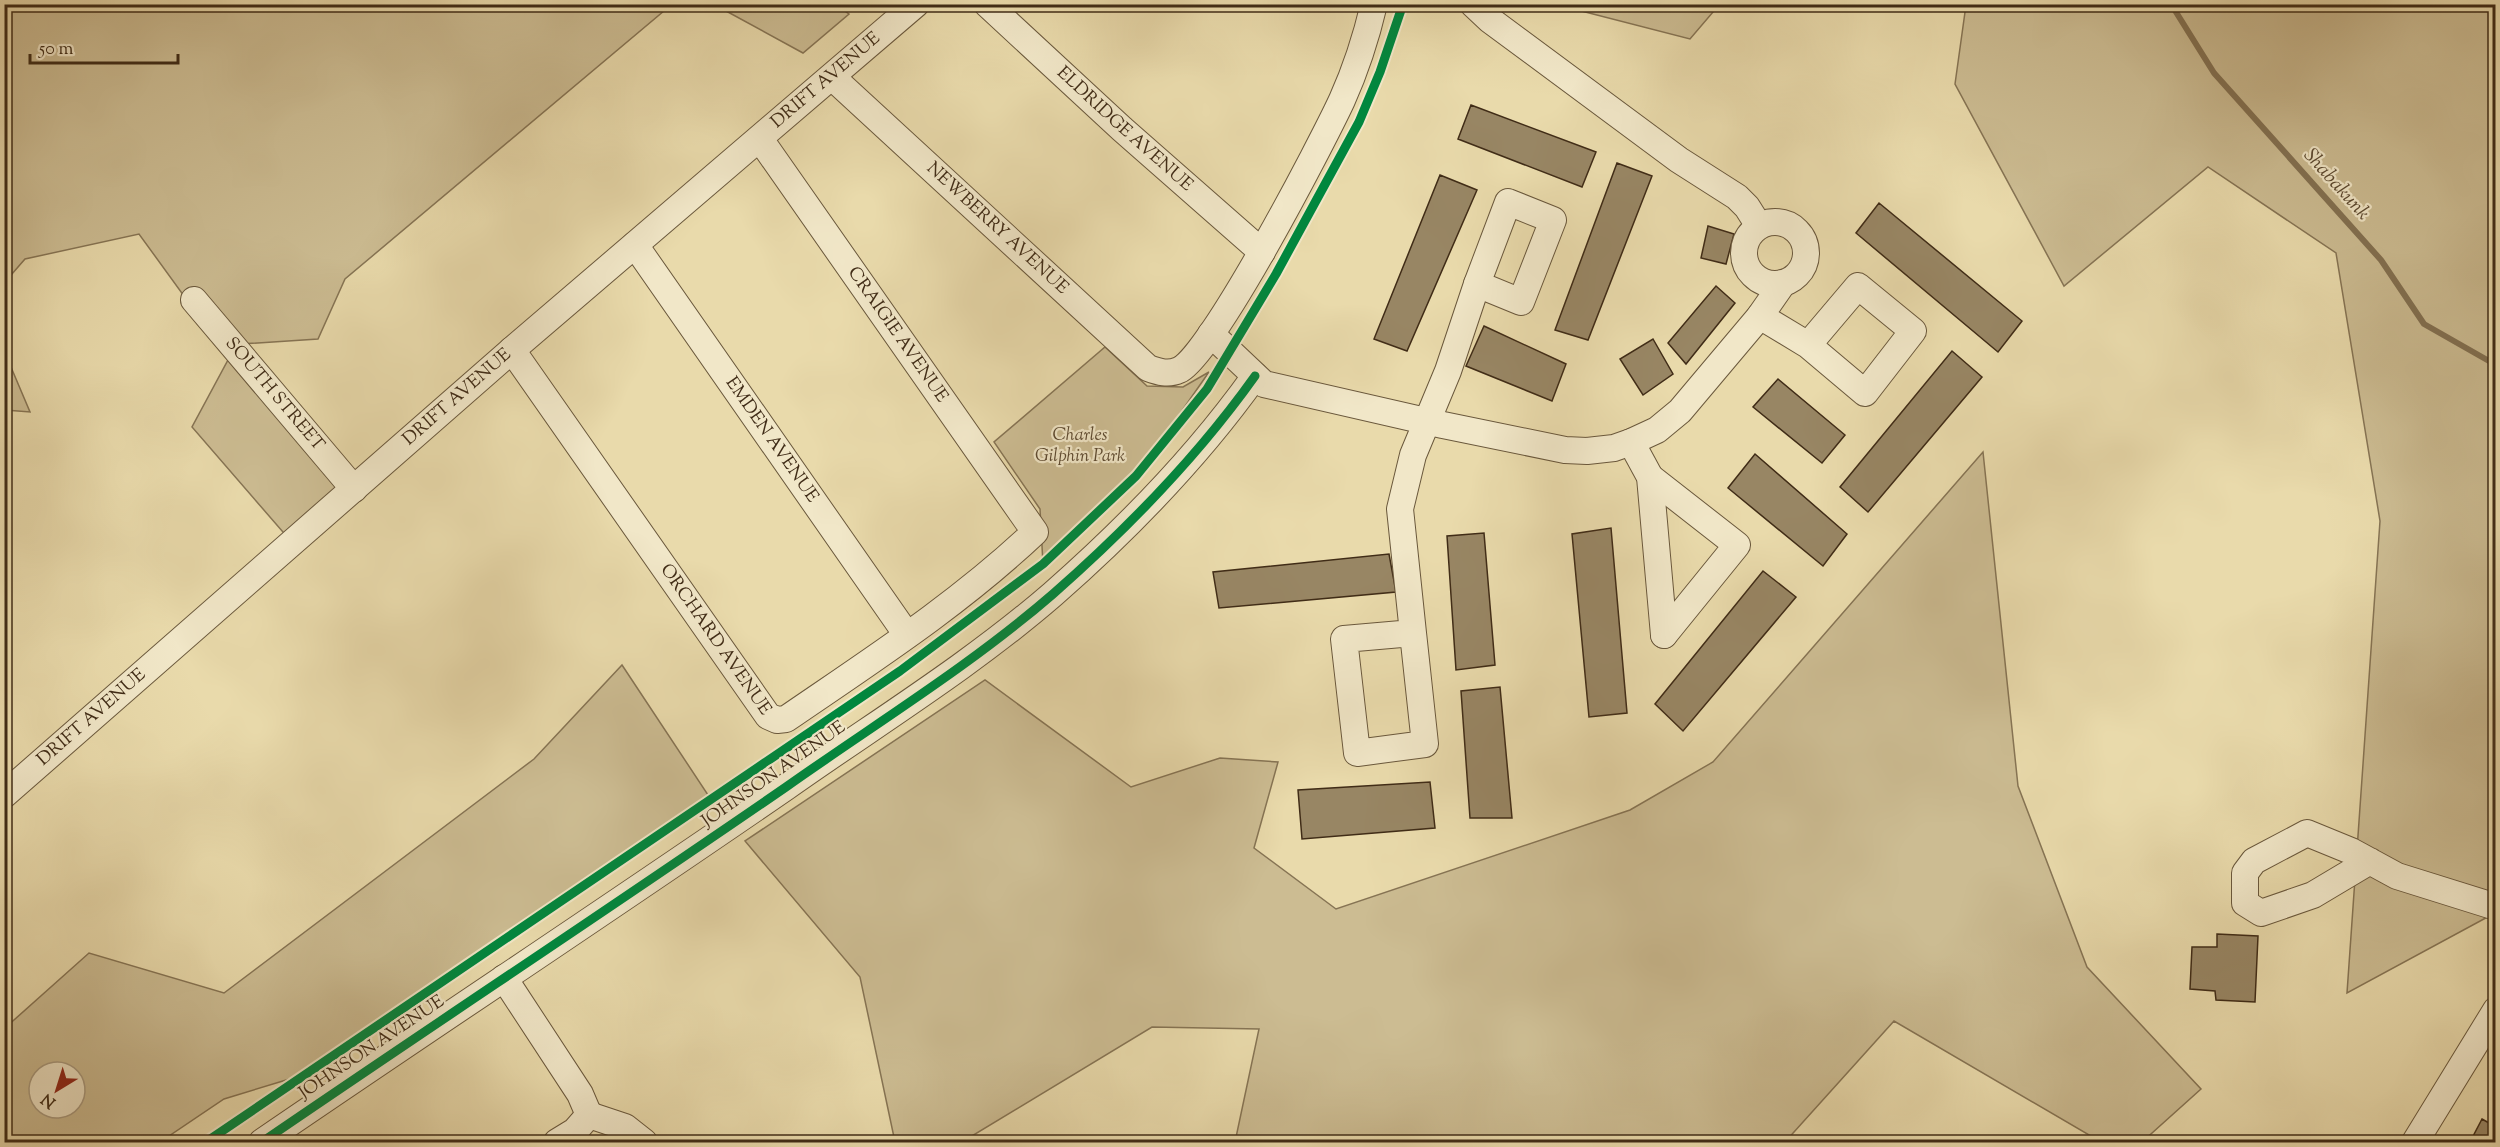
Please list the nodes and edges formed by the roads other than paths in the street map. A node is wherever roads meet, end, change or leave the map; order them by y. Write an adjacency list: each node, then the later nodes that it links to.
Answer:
1 (916, 4): 5 (street, DRIFT AVENUE)
2 (987, 4): 9 (street, ELDRIDGE AVENUE)
3 (1374, 4): 9 (street)
4 (1473, 4): 7 (street)
5 (832, 77): 6 (street, DRIFT AVENUE); 14 (street, NEWBERRY AVENUE)
6 (760, 139): 8 (street, DRIFT AVENUE); 22 (street, CRAIGIE AVENUE)
7 (1759, 226): 10 (street); 10 (street)
8 (635, 245): 16 (street, DRIFT AVENUE); 24 (street, EMDEN AVENUE)
9 (1262, 252): 14 (street)
10 (1783, 283): 13 (street)
11 (1477, 284): 18 (street)
12 (194, 300): 21 (street, SOUTH STREET)
13 (1760, 316): 15 (street); 19 (street)
14 (1211, 334): 17 (street)
15 (1808, 345)
16 (512, 350): 21 (street, DRIFT AVENUE); 24 (street, ORCHARD AVENUE)
17 (1255, 376): 18 (street); 28 (street, JOHNSON AVENUE)
18 (1425, 421): 19 (street); 23 (street)
19 (1631, 442): 20 (street)
20 (1650, 477): 20 (street)
21 (354, 489): 25 (street, DRIFT AVENUE)
22 (1035, 532): 24 (street, ORCHARD AVENUE)
23 (1413, 633): 23 (street)
24 (907, 635)
25 (4, 795)
26 (2370, 861): 27 (street)
27 (2496, 907)
28 (504, 978): 30 (street); 31 (street, JOHNSON AVENUE)
29 (2496, 1010): 34 (street)
30 (589, 1114): 32 (street); 33 (street)
31 (262, 1143)
32 (557, 1143)
33 (644, 1143)
34 (2415, 1143)

